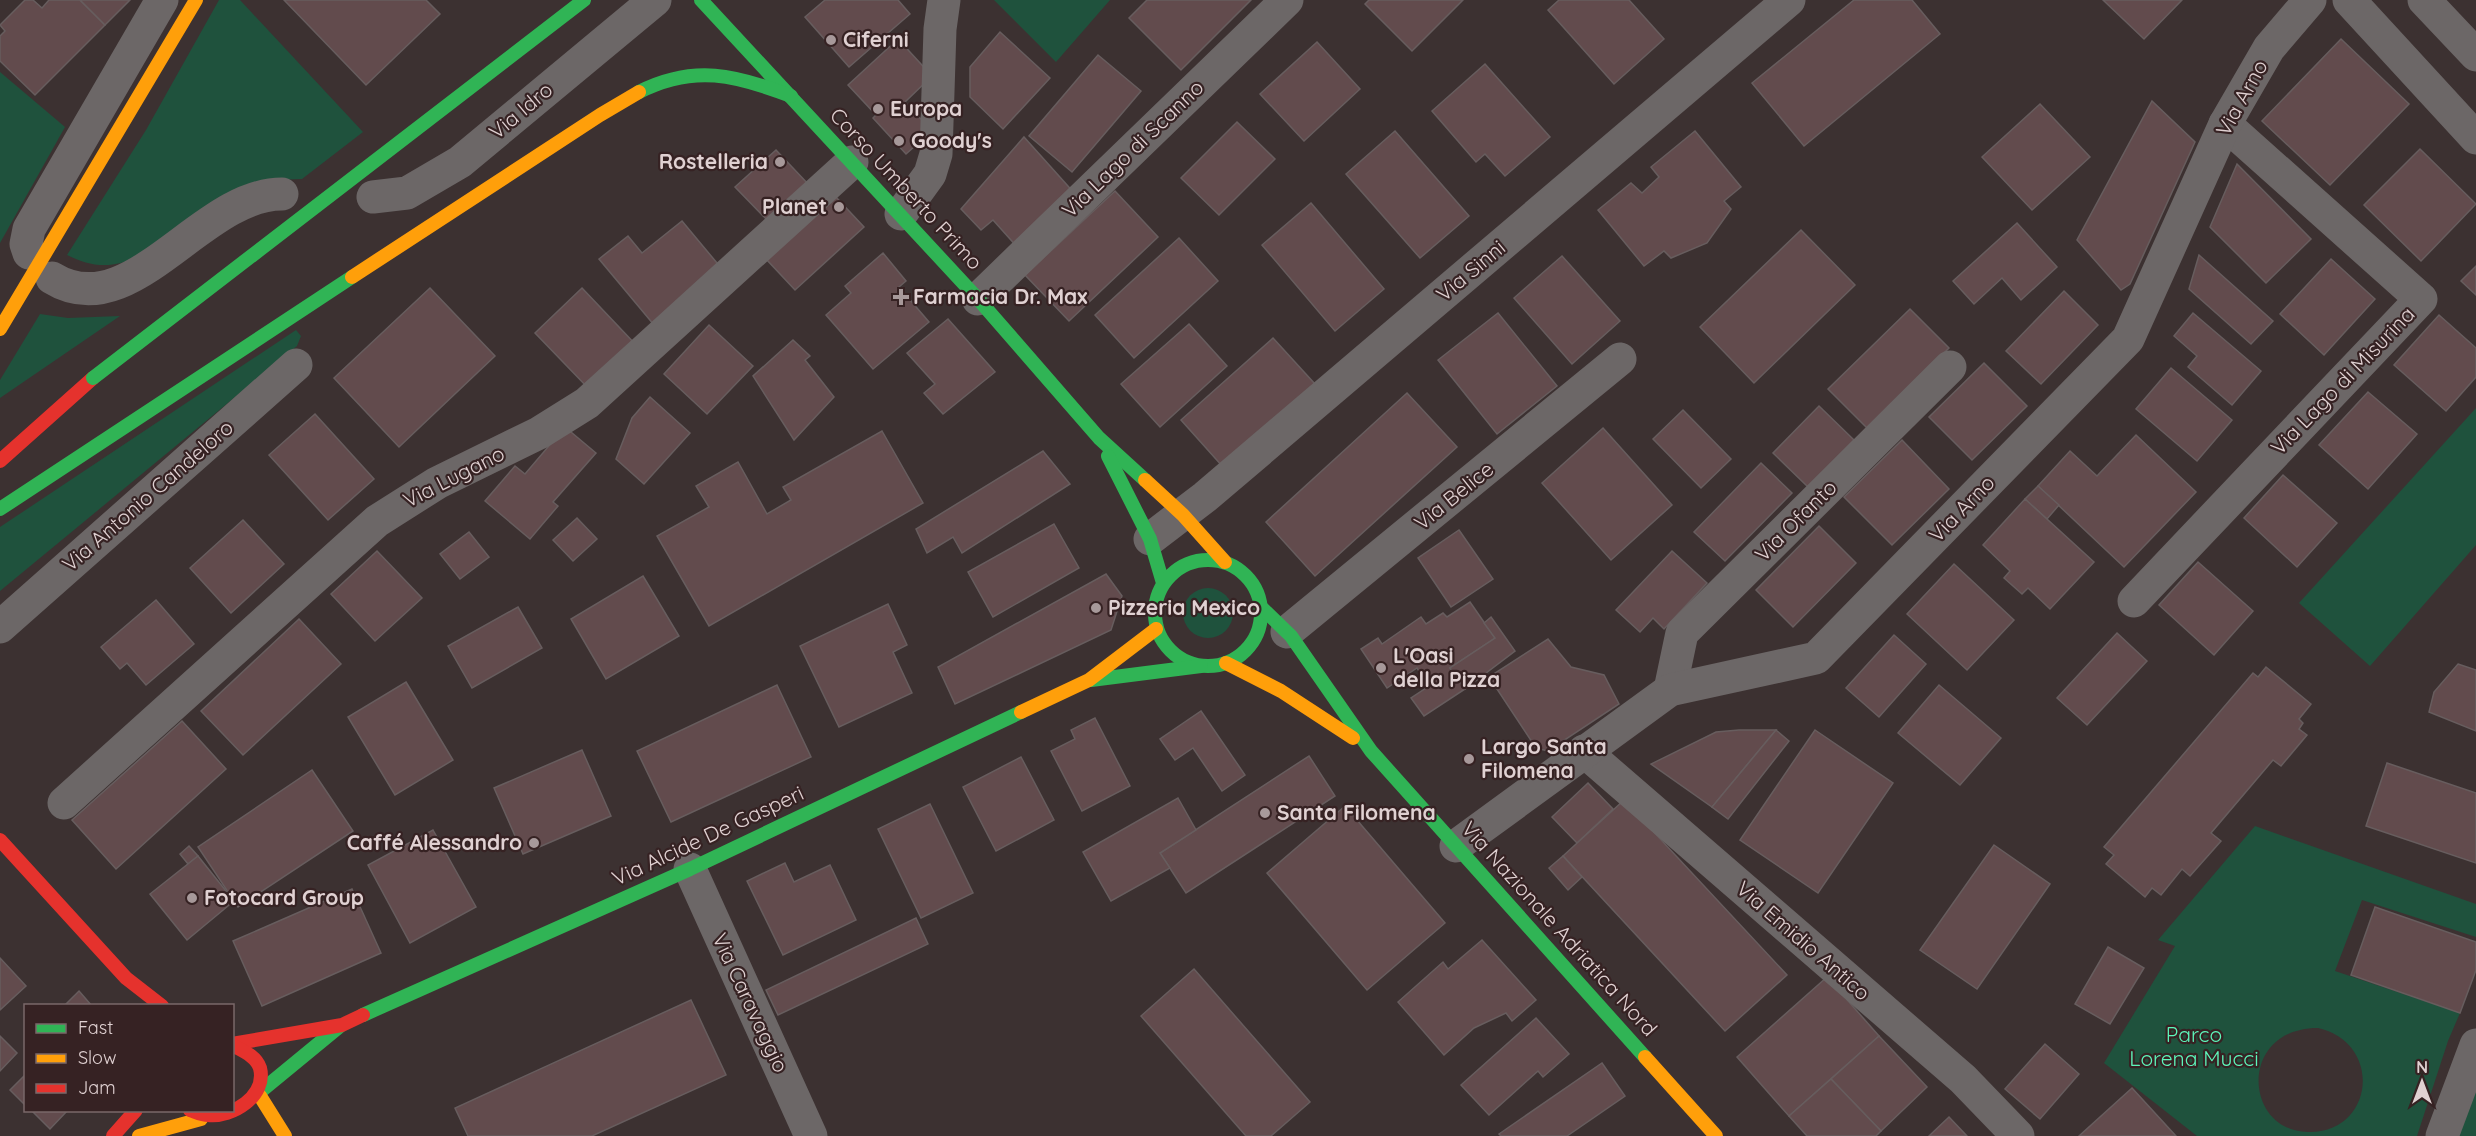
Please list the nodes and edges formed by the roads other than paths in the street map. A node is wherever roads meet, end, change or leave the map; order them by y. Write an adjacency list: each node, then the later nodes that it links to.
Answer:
1 (162, 0): 20 (street)
2 (196, 0): 23 (main road, bridge)
3 (584, 0): 27 (main road, bridge)
4 (655, 0): 18 (street, Via Idro)
5 (701, 0): 13 (main road, Corso Umberto Primo)
6 (944, 0): 19 (street)
7 (1287, 0): 22 (street, Via Lago di Scanno)
8 (1790, 0): 32 (street, Via Sinni)
9 (2310, 0): 14 (street, Via Arno)
10 (2349, 0): 15 (street)
11 (2424, 0): 12 (street)
12 (2476, 55)
13 (791, 96): 16 (main road, Corso Umberto Primo); 31 (main road)
14 (2225, 124): 36 (street, Via Lago di Misurina); 44 (street, Via Arno)
15 (2476, 138)
16 (852, 162): 19 (main road, Corso Umberto Primo); 47 (street, Via Lugano)
17 (282, 194): 21 (street)
18 (373, 197)
19 (901, 214): 22 (main road, Corso Umberto Primo)
20 (29, 253)
21 (52, 278)
22 (978, 299): 29 (main road, Corso Umberto Primo)
23 (0, 329)
24 (1620, 359): 40 (street, Via Belice)
25 (296, 365): 38 (street, Via Antonio Candeloro)
26 (1950, 367): 44 (street, Via Ofanto)
27 (93, 378): 28 (main road); 30 (main road)
28 (39, 407)
29 (1099, 438): 32 (main road, Corso Umberto Primo); 33 (main road, Corso Umberto Primo)
30 (0, 461)
31 (0, 509)
32 (1183, 515): 33 (street, Via Sinni); 34 (main road, Corso Umberto Primo)
33 (1150, 539): 35 (main road, Corso Umberto Primo)
34 (1225, 562): 35 (main road); 37 (main road)
35 (1164, 583): 39 (main road)
36 (2134, 601)
37 (1261, 607): 40 (main road); 41 (main road)
38 (0, 627)
39 (1156, 629): 42 (main road); 43 (main road, Via Alcide De Gasperi)
40 (1287, 632): 45 (main road)
41 (1226, 663): 42 (main road); 45 (main road)
42 (1200, 666): 43 (main road, Via Alcide De Gasperi)
43 (1089, 680): 50 (main road, Via Alcide De Gasperi)
44 (1670, 690): 46 (street, Via Arno)
45 (1371, 751): 49 (main road, Via Nazionale Adriatica Nord)
46 (1584, 751): 49 (street, Via Arno); 66 (street, Via Emidio Antico)
47 (64, 803)
48 (0, 840): 51 (main road)
49 (1456, 846): 65 (main road, Via Nazionale Adriatica Nord)
50 (690, 869): 54 (main road, Via Alcide De Gasperi); 64 (street, Via Caravaggio)
51 (126, 978): 52 (main road); 53 (main road)
52 (141, 1004)
53 (161, 1004)
54 (342, 1025): 55 (main road, Via Alcide De Gasperi); 58 (main road, Via Alcide De Gasperi)
55 (234, 1045)
56 (2476, 1045): 67 (street)
57 (234, 1046): 58 (main road)
58 (260, 1094): 60 (main road, Via Alcide De Gasperi); 63 (main road)
59 (134, 1112): 61 (main road)
60 (195, 1115): 62 (main road)
61 (113, 1136)
62 (139, 1136)
63 (285, 1136)
64 (812, 1136)
65 (1716, 1136)
66 (2018, 1136)
67 (2442, 1136)

